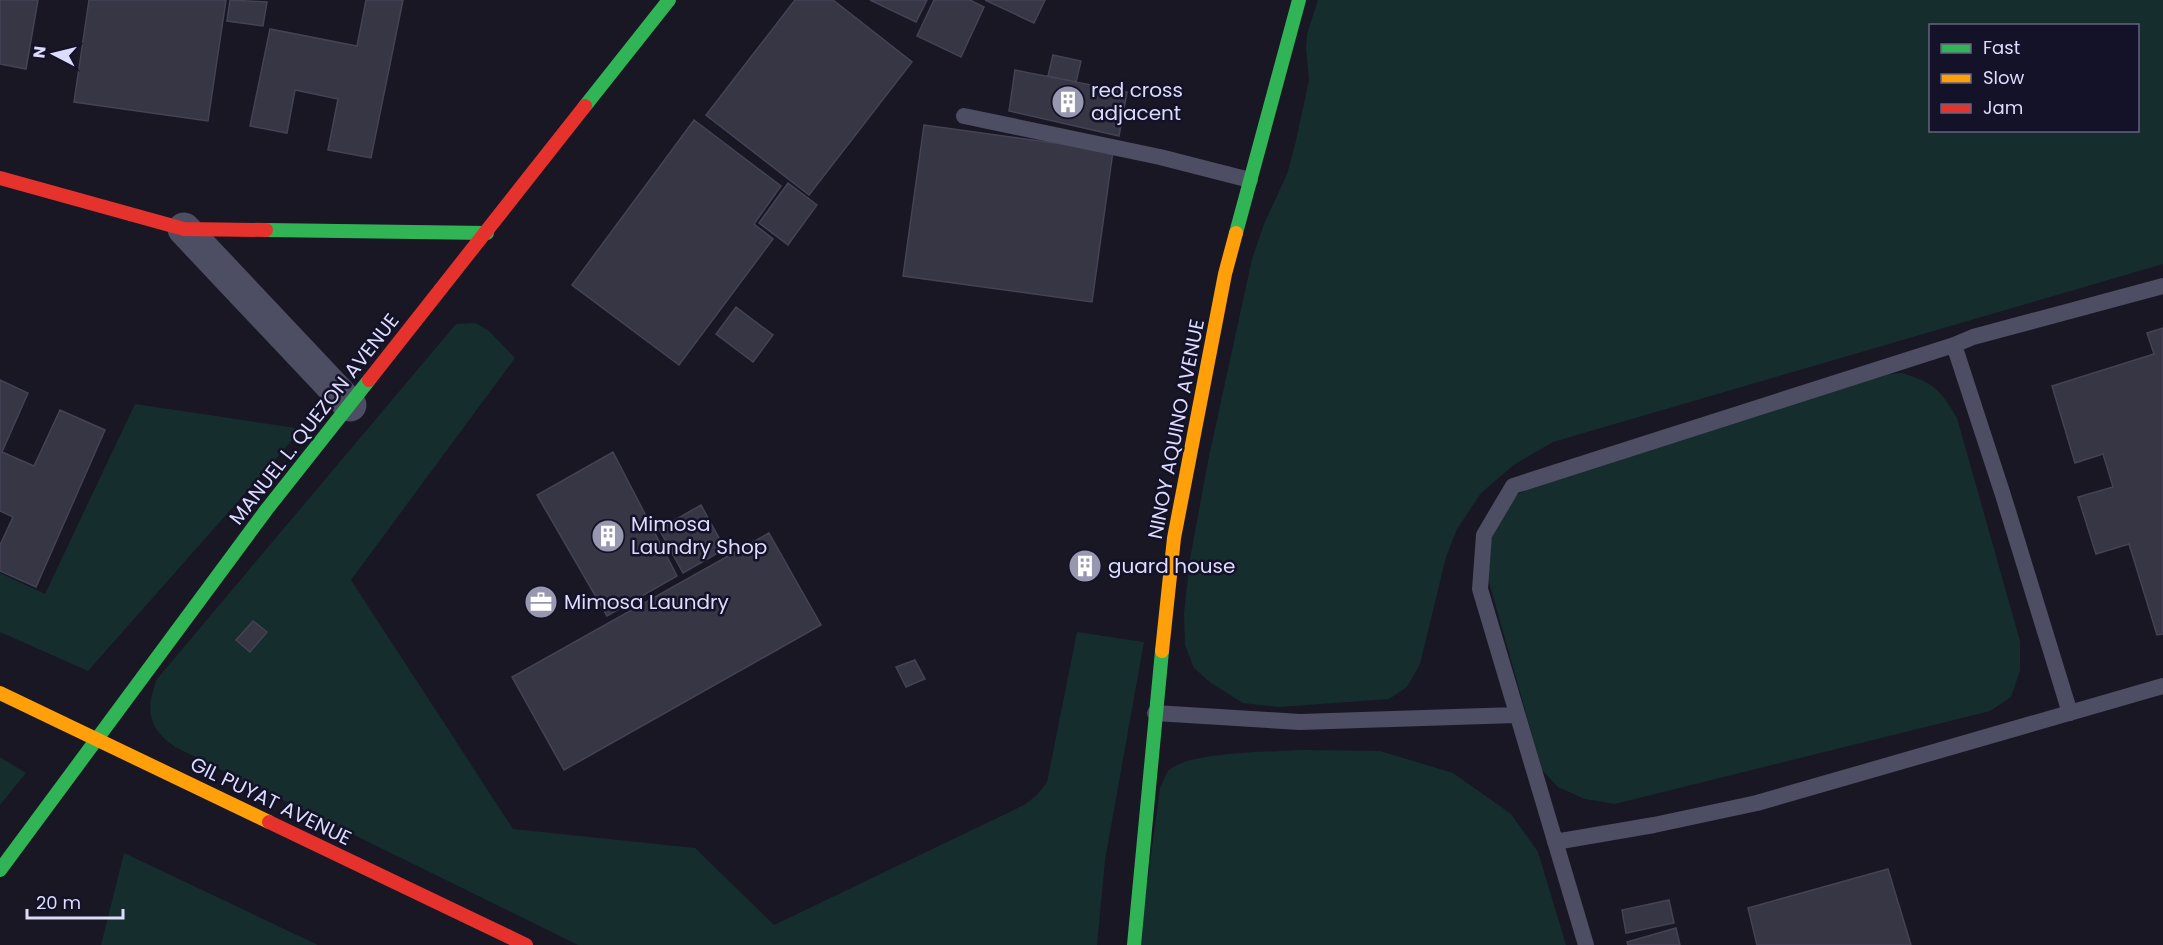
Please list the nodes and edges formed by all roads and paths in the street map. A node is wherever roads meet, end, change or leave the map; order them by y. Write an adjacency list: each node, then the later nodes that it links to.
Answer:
1 (669, 0): 7 (street, MANUEL L. QUEZON AVENUE)
2 (1299, 0): 5 (street, NINOY AQUINO AVENUE)
3 (964, 116): 5 (lane)
4 (0, 178): 6 (street)
5 (1250, 180): 13 (street, NINOY AQUINO AVENUE)
6 (184, 229): 7 (street); 10 (street)
7 (487, 232): 10 (street, MANUEL L. QUEZON AVENUE)
8 (2163, 286): 9 (lane)
9 (1954, 345): 14 (lane); 15 (lane)
10 (350, 405): 16 (street, MANUEL L. QUEZON AVENUE)
11 (2162, 690): 14 (lane)
12 (0, 693): 16 (street, GIL PUYAT AVENUE)
13 (1155, 713): 15 (lane); 20 (street, NINOY AQUINO AVENUE)
14 (2070, 713): 17 (lane)
15 (1516, 715): 17 (lane)
16 (95, 739): 18 (street, MANUEL L. QUEZON AVENUE); 19 (street, GIL PUYAT AVENUE)
17 (1555, 842): 21 (lane)
18 (0, 870)
19 (526, 945)
20 (1134, 945)
21 (1586, 945)

